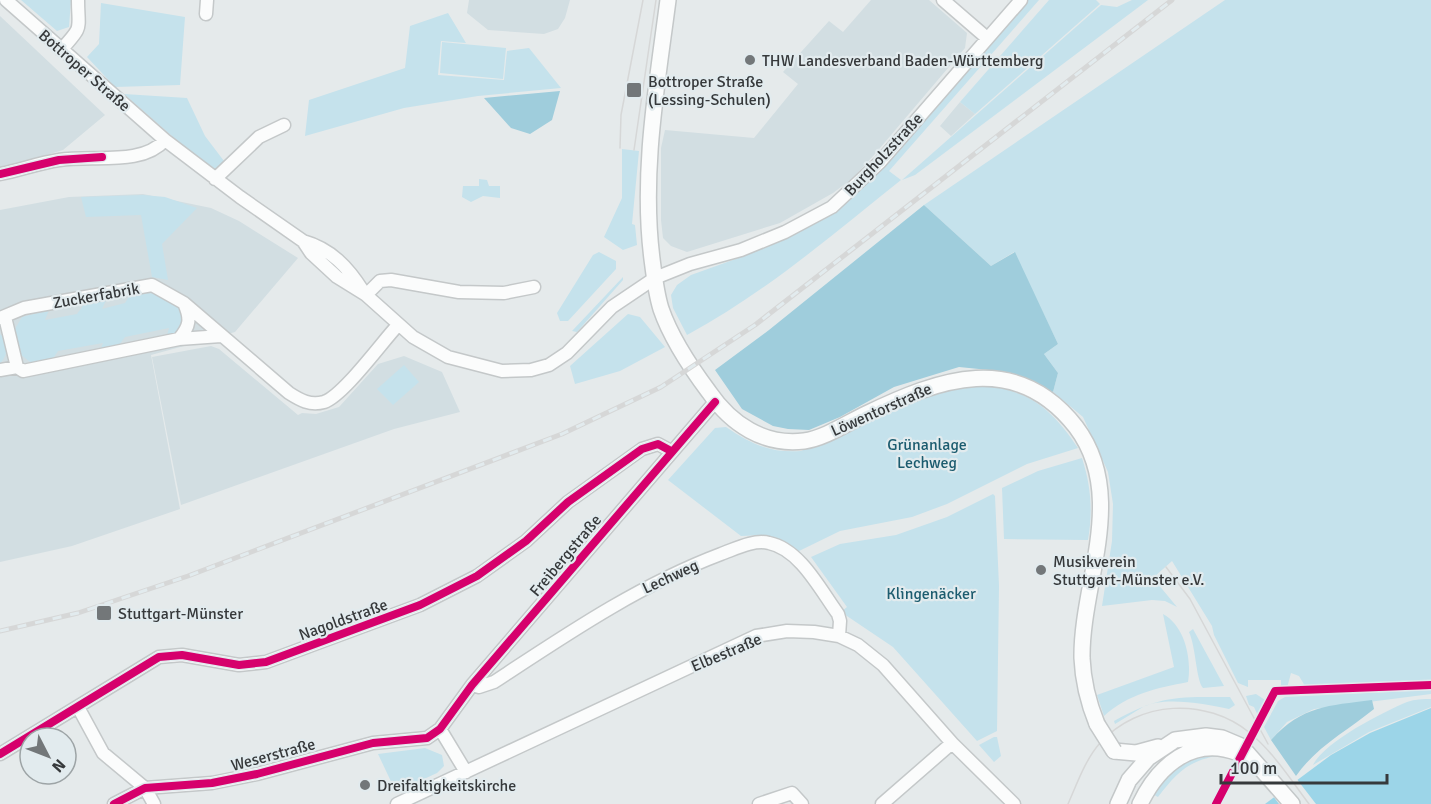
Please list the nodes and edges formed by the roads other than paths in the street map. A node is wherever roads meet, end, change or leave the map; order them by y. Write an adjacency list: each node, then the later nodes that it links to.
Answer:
1 (6, 0): 9 (street, Bottroper Straße)
2 (78, 0): 9 (street)
3 (207, 0): 7 (street)
4 (668, 0): 14 (main road, Löwentorstraße)
5 (943, 0): 8 (street)
6 (1021, 0): 8 (street, Burgholzstraße)
7 (206, 14)
8 (987, 38): 14 (street, Burgholzstraße)
9 (61, 50): 11 (street, Bottroper Straße)
10 (284, 125): 13 (street)
11 (165, 140): 12 (street); 13 (street, Bottroper Straße)
12 (0, 174)
13 (215, 179): 16 (street, Bottroper Straße)
14 (655, 278): 19 (street, Bottroper Straße); 24 (main road, Löwentorstraße)
15 (534, 287): 16 (street)
16 (366, 295): 19 (street, Bottroper Straße)
17 (184, 303): 18 (street, Zuckerfabrik); 20 (street, Zuckerfabrik); 21 (street)
18 (2, 317): 22 (street, Zuckerfabrik)
19 (398, 325): 20 (street, Zuckerfabrik)
20 (221, 336): 21 (street)
21 (179, 339): 22 (street)
22 (17, 367): 23 (street)
23 (0, 370)
24 (715, 402): 25 (street, Freibergstraße); 32 (main road, Löwentorstraße, bridge)
25 (671, 451): 27 (street, Freibergstraße); 28 (street, Nagoldstraße)
26 (839, 636): 27 (street, Lechweg); 30 (street, Elbestraße); 35 (street, Elbestraße)
27 (472, 685): 29 (street, Freibergstraße)
28 (78, 707): 33 (street, Nagoldstraße); 38 (street)
29 (440, 729): 35 (street); 38 (street, Weserstraße)
30 (952, 743): 44 (street); 45 (street, Elbestraße)
31 (1167, 745): 32 (main road); 34 (main road); 36 (main road)
32 (1114, 751): 36 (main road, Löwentorstraße)
33 (0, 754)
34 (1249, 757): 37 (main road); 48 (main road)
35 (465, 772): 41 (street, Elbestraße)
36 (1134, 773): 37 (main road, Löwentorstraße); 46 (main road)
37 (1150, 784): 47 (main road)
38 (145, 788): 39 (street, Weserstraße); 40 (street)
39 (114, 804)
40 (154, 804)
41 (398, 804)
42 (759, 804): 43 (street)
43 (802, 804)
44 (882, 804)
45 (1014, 804)
46 (1118, 804)
47 (1140, 804)
48 (1292, 804)

